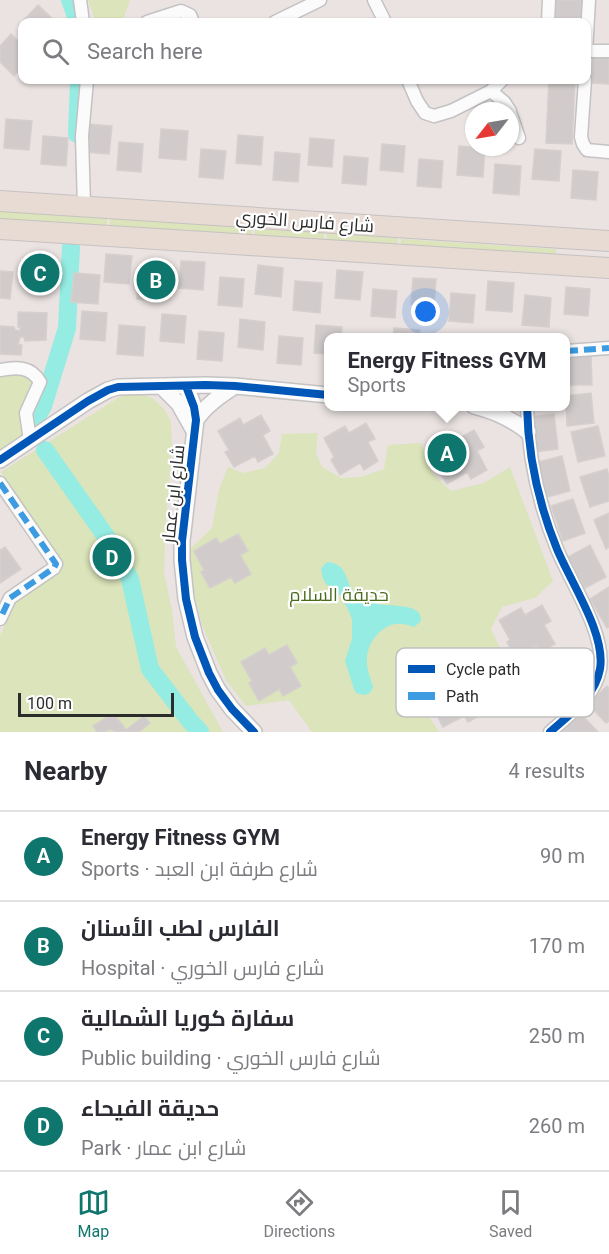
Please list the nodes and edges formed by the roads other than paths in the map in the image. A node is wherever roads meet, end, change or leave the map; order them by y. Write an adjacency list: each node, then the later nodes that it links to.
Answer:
1 (80, 0): 6 (street)
2 (320, 0): 9 (street)
3 (374, 0): 10 (street)
4 (549, 0): 11 (street)
5 (589, 0): 12 (street)
6 (82, 18)
7 (160, 18): 8 (street)
8 (191, 18)
9 (283, 18)
10 (383, 18)
11 (548, 18)
12 (588, 18)
13 (591, 51): 14 (street)
14 (609, 51)
15 (87, 84): 23 (street)
16 (410, 84): 19 (street)
17 (498, 84): 19 (street)
18 (585, 84): 21 (street)
19 (491, 91): 20 (street)
20 (504, 102)
21 (609, 152)
22 (0, 201): 23 (main road, شارع فارس الخوري)
23 (84, 206): 25 (main road, شارع فارس الخوري)
24 (0, 229): 26 (main road, شارع فارس الخوري)
25 (609, 241)
26 (609, 268)
27 (609, 348): 28 (street)
28 (570, 351)
29 (0, 370): 38 (street)
30 (161, 386): 31 (street); 36 (street, شارع ابن عمار); 38 (street)
31 (186, 386): 32 (street); 36 (street, شارع ابن عمار)
32 (235, 386): 33 (street); 36 (street)
33 (324, 395)
34 (491, 411): 37 (street)
35 (527, 411): 37 (street)
36 (195, 426): 44 (street, شارع ابن عمار)
37 (528, 432): 42 (street)
38 (30, 440): 39 (street)
39 (0, 460)
40 (0, 483): 41 (street)
41 (0, 619)
42 (594, 686)
43 (567, 717): 45 (street)
44 (254, 732)
45 (550, 732)

